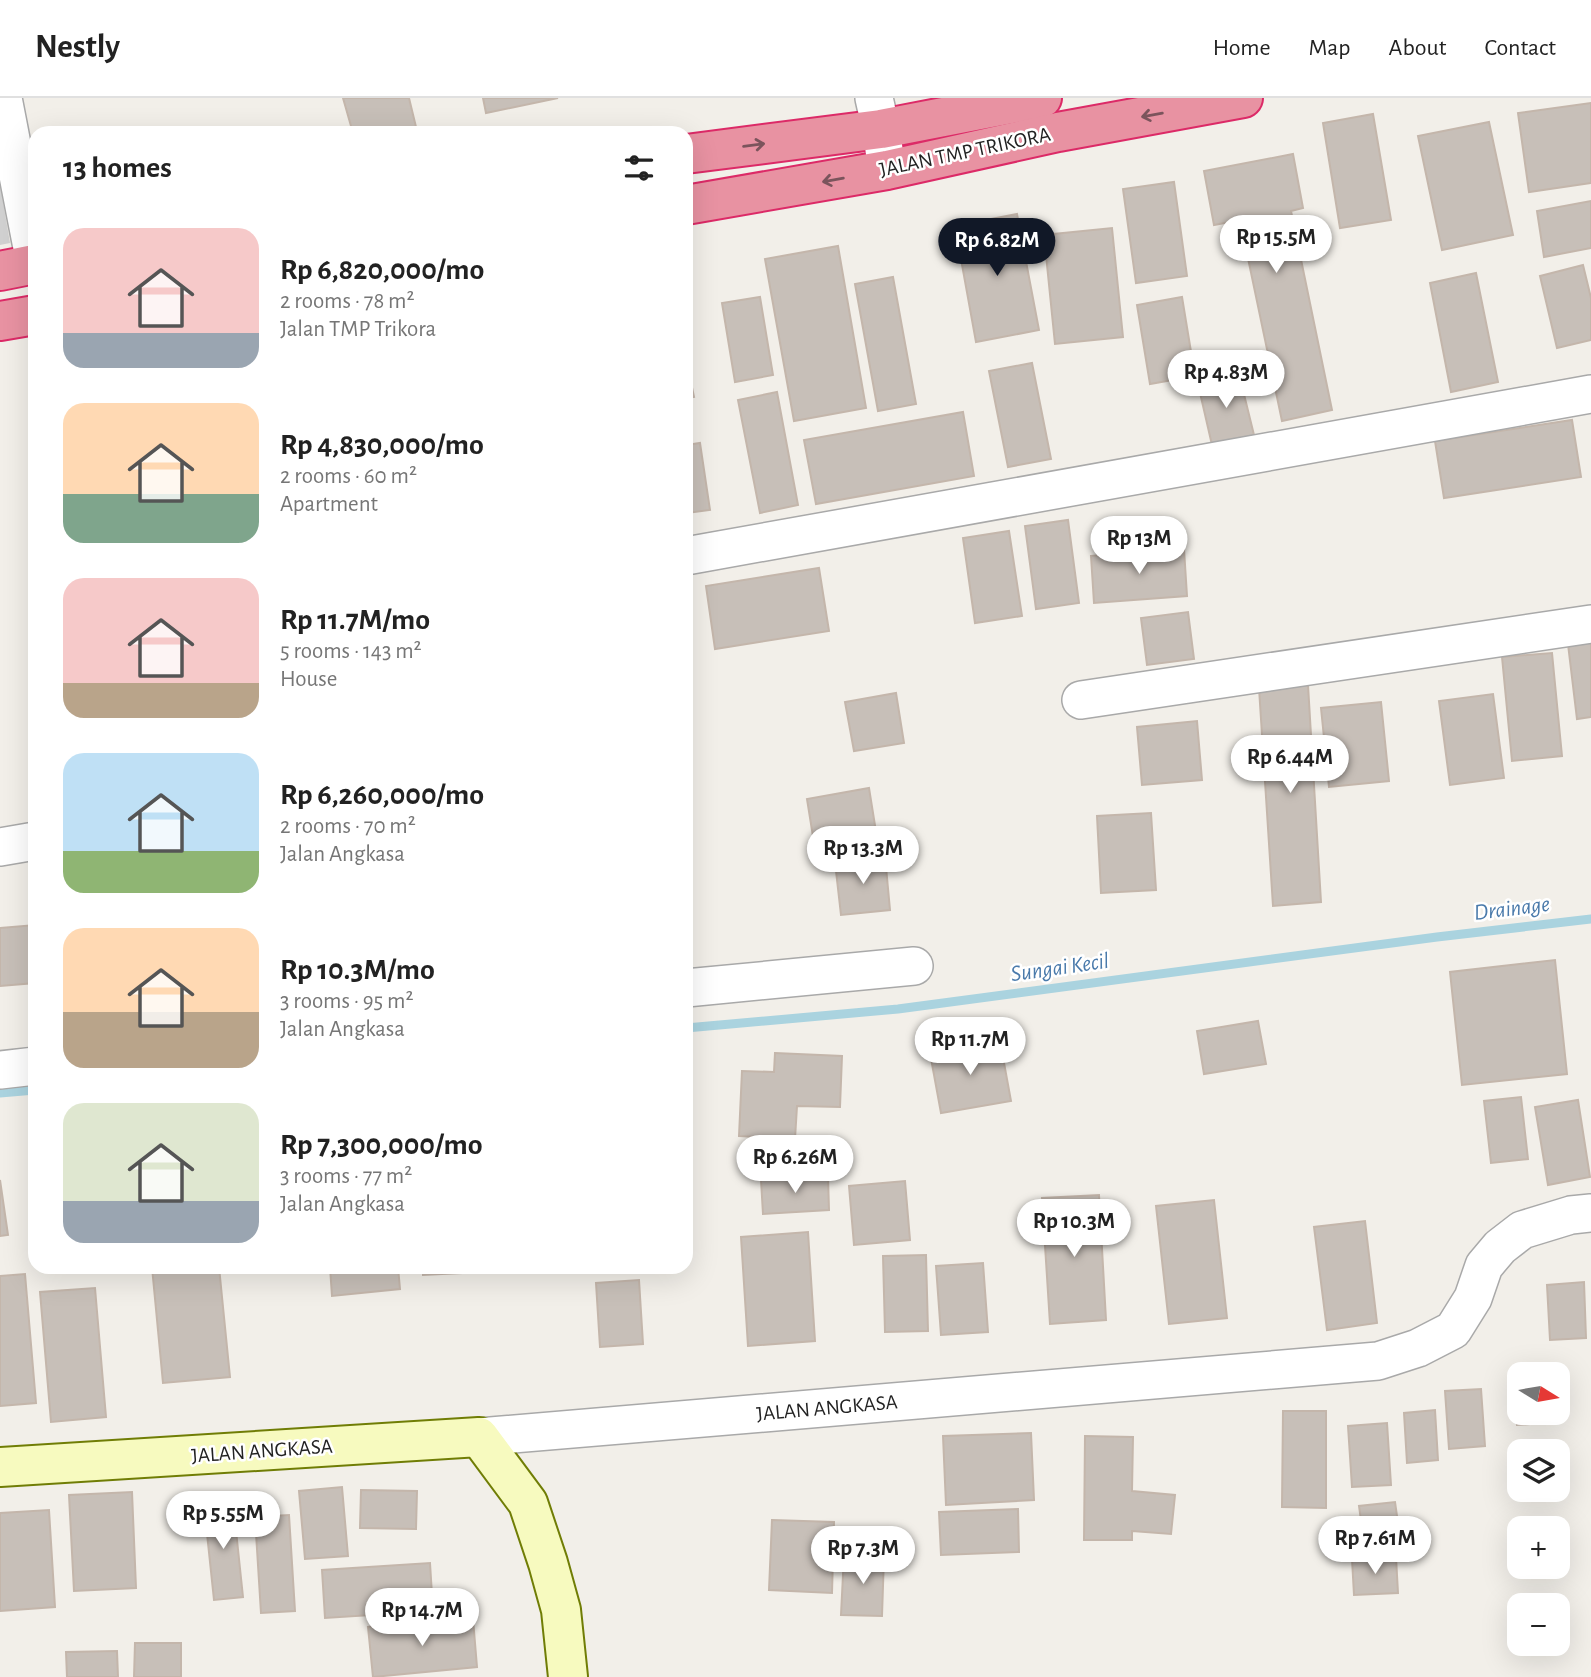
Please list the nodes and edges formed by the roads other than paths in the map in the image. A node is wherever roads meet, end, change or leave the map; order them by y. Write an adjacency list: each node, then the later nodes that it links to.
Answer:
1 (3, 98): 8 (street)
2 (1042, 98): 4 (highway, JALAN TMP TRIKORA)
3 (1243, 98): 6 (highway, JALAN TMP TRIKORA, one-way to 6)
4 (878, 114): 5 (highway, JALAN TMP TRIKORA, one-way to 4); 6 (street)
5 (693, 153)
6 (887, 170): 7 (highway, JALAN TMP TRIKORA, one-way to 7)
7 (693, 204)
8 (28, 227)
9 (28, 265): 10 (highway)
10 (0, 271)
11 (28, 316): 12 (highway)
12 (0, 321)
13 (1591, 394): 14 (street)
14 (693, 555)
15 (1591, 624): 16 (street)
16 (1081, 700)
17 (28, 842): 18 (street)
18 (0, 848)
19 (914, 966): 20 (street)
20 (693, 987)
21 (28, 1067): 22 (street)
22 (0, 1070)
23 (1591, 1213): 24 (street, JALAN ANGKASA)
24 (479, 1437): 25 (street, JALAN ANGKASA); 26 (street)
25 (0, 1467)
26 (568, 1677)

